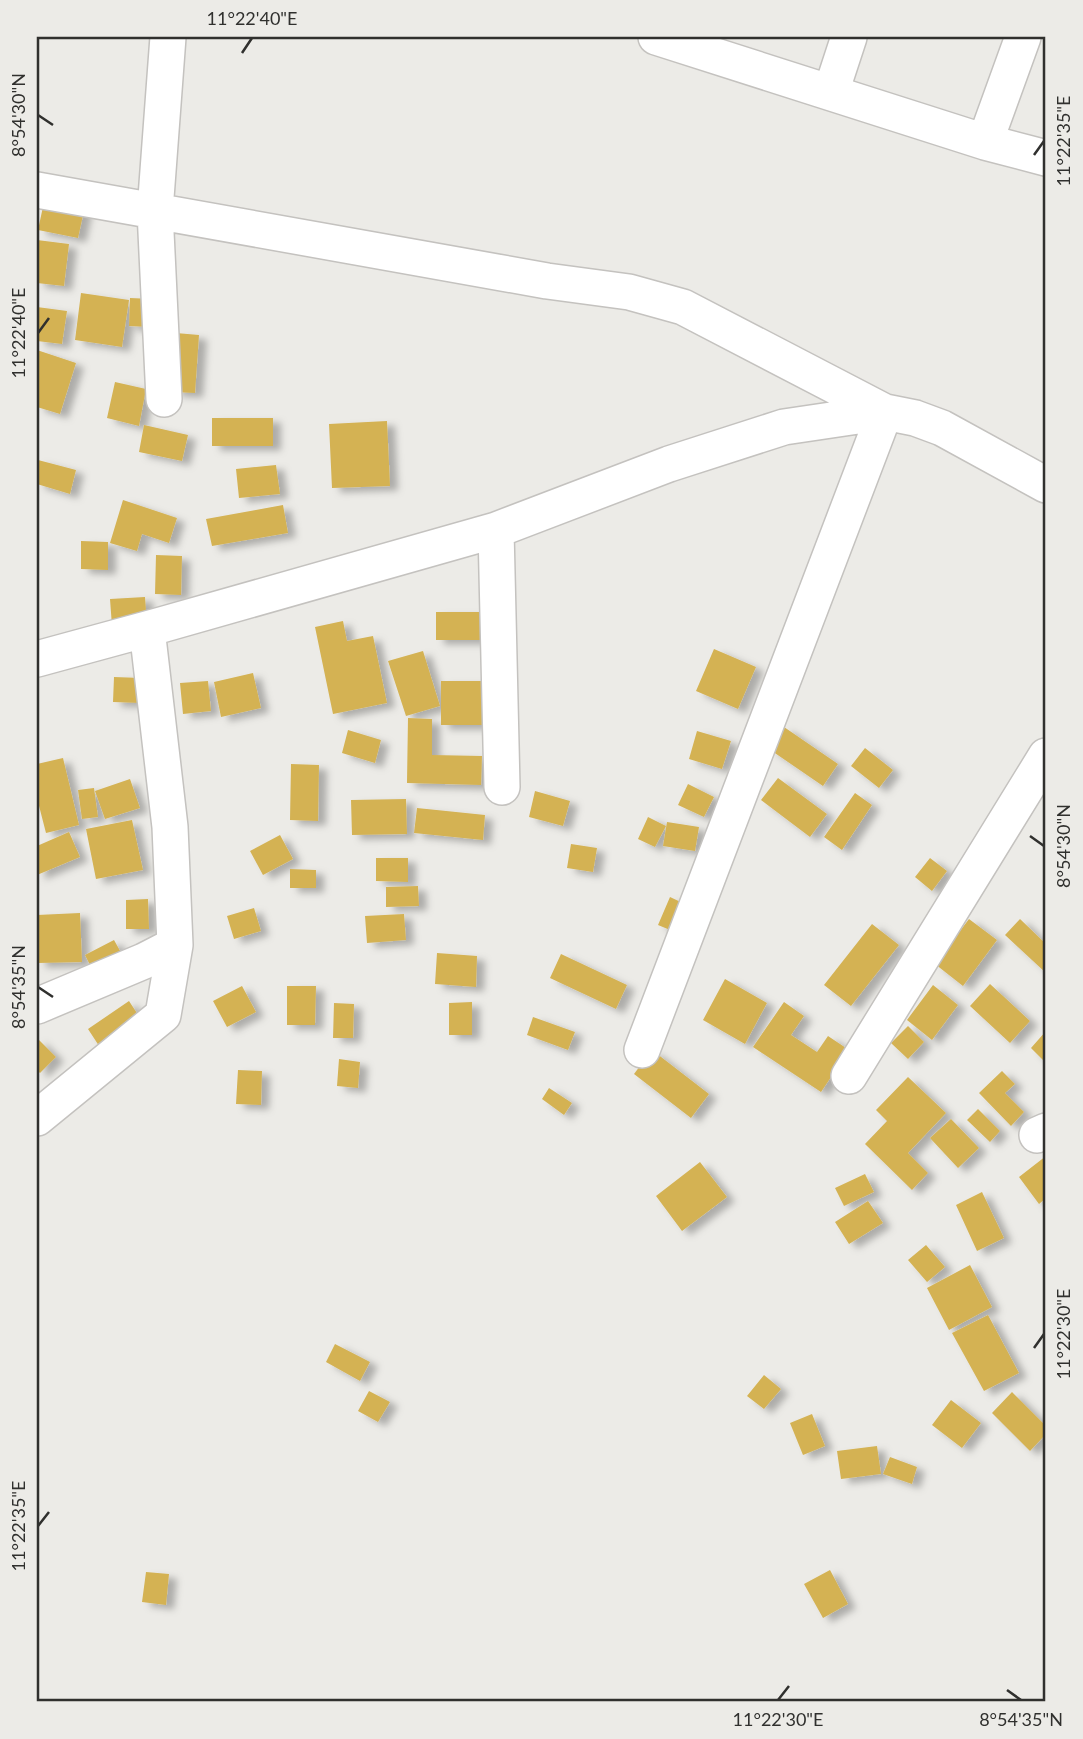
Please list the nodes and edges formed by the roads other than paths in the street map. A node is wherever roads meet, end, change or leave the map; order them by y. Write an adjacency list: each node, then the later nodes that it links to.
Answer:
1 (169, 37): 9 (street)
2 (656, 37): 5 (street)
3 (849, 37): 5 (street)
4 (1023, 37): 6 (street)
5 (831, 92): 6 (street)
6 (985, 142): 7 (street)
7 (1046, 158)
8 (37, 190): 9 (street)
9 (155, 211): 10 (street); 11 (street)
10 (164, 399)
11 (885, 412): 12 (street); 13 (street); 20 (street)
12 (1046, 485)
13 (496, 530): 14 (street); 17 (street)
14 (147, 629): 15 (street); 18 (street)
15 (37, 659)
16 (1046, 756): 21 (street)
17 (502, 787)
18 (175, 944): 19 (street); 22 (street)
19 (37, 1006)
20 (642, 1051)
21 (849, 1076)
22 (37, 1118)

